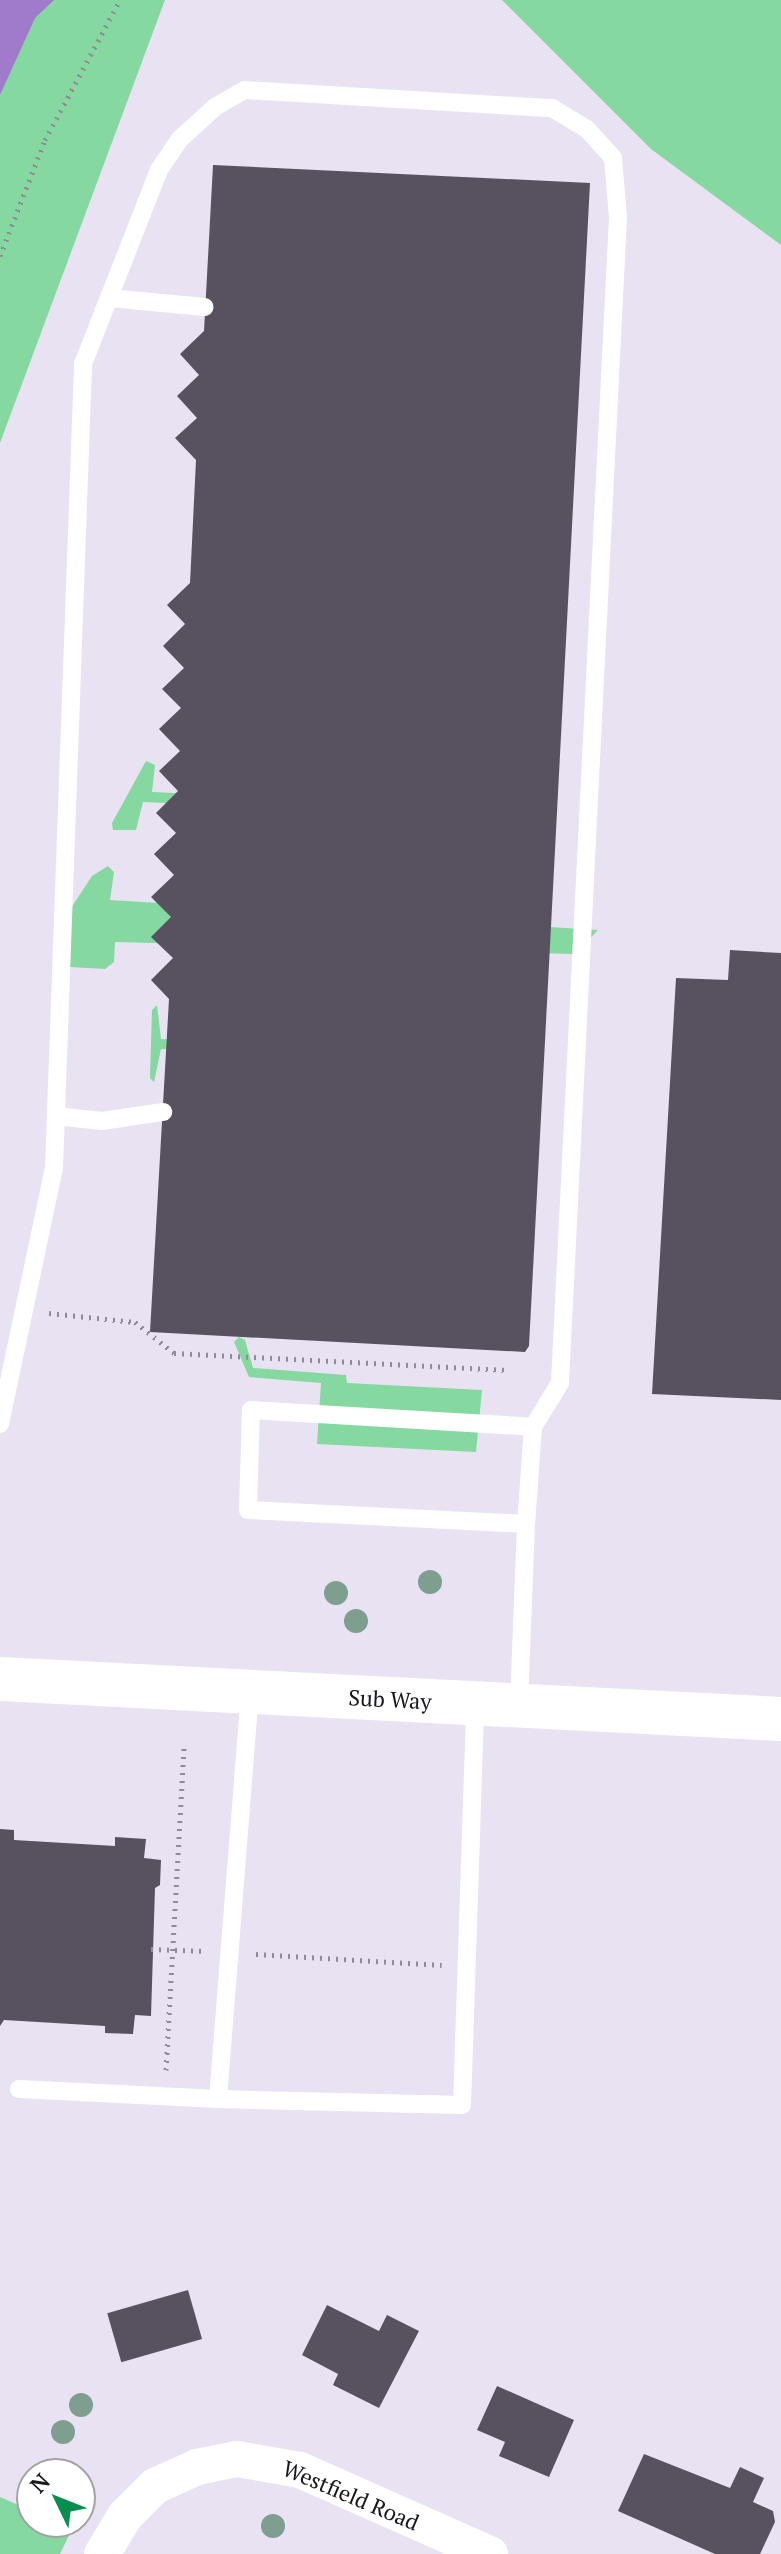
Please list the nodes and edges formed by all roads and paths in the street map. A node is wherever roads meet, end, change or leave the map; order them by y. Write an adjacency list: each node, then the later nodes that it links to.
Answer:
1 (120, 0): 2 (path)
2 (0, 256)
3 (109, 298): 4 (lane); 6 (lane); 10 (lane)
4 (205, 307)
5 (163, 1112): 6 (lane)
6 (56, 1116): 7 (lane)
7 (23, 1310): 8 (path); 9 (lane)
8 (508, 1370)
9 (0, 1424)
10 (533, 1427): 11 (lane); 11 (lane)
11 (526, 1524): 15 (lane)
12 (0, 1679): 13 (main road, Sub Way)
13 (250, 1692): 14 (main road, Sub Way); 25 (lane)
14 (475, 1703): 15 (main road, Sub Way); 25 (lane)
15 (519, 1705): 16 (main road, Sub Way)
16 (781, 1719)
17 (184, 1743): 19 (path)
18 (151, 1949): 19 (path)
19 (173, 1949): 20 (path); 23 (path)
20 (209, 1951)
21 (251, 1953): 22 (path)
22 (448, 1966)
23 (166, 2076)
24 (19, 2089): 25 (lane)
25 (218, 2099)
26 (102, 2554): 27 (street, Westfield Road)
27 (490, 2554)

